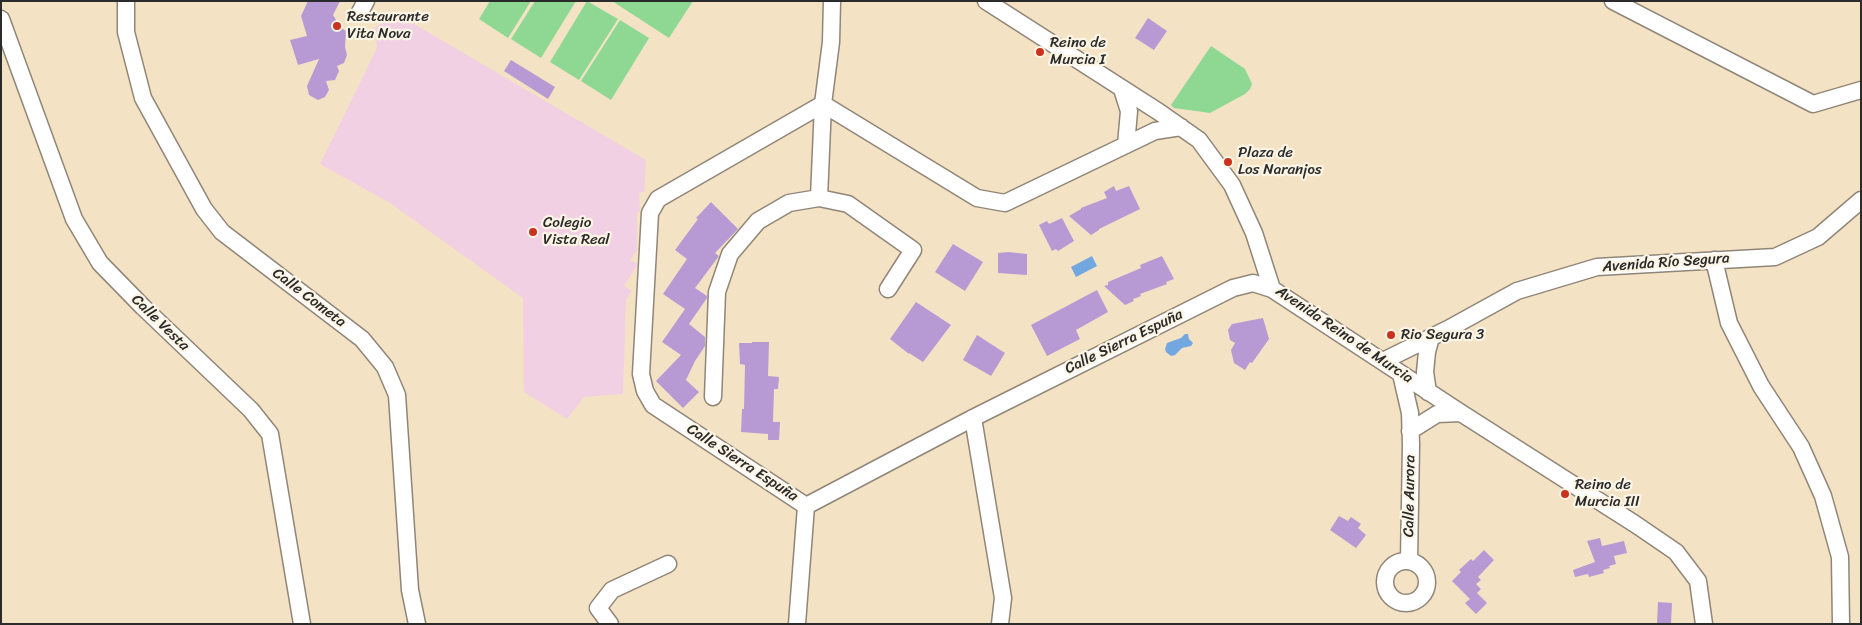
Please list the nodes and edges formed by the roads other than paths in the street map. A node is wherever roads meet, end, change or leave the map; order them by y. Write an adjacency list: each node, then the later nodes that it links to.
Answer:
1 (126, 1): 28 (street, Calle Cometa)
2 (832, 1): 8 (street)
3 (986, 1): 6 (street, Avenida Reino de Murcia)
4 (1613, 1): 7 (street)
5 (1, 19): 27 (street, Calle Vesta)
6 (1122, 89): 9 (street, Avenida Reino de Murcia); 10 (street)
7 (1861, 90)
8 (823, 104): 10 (street); 11 (street); 24 (street, Calle Sierra Espuña)
9 (1181, 127): 10 (street); 15 (street, Avenida Reino de Murcia)
10 (1126, 145)
11 (819, 198): 14 (street); 20 (street)
12 (1861, 200): 13 (street, Avenida Río Segura)
13 (1714, 260): 16 (street, Avenida Río Segura); 33 (street)
14 (888, 289)
15 (1272, 289): 17 (street, Avenida Reino de Murcia); 22 (street, Calle Sierra Espuña)
16 (1431, 337): 17 (street, Avenida Río Segura); 19 (street)
17 (1383, 361): 18 (street, Avenida Reino de Murcia)
18 (1401, 374): 19 (street, Avenida Reino de Murcia); 23 (street, Calle Aurora)
19 (1428, 392): 21 (street, Avenida Reino de Murcia)
20 (714, 397)
21 (1461, 413): 23 (street); 32 (street, Avenida Reino de Murcia)
22 (973, 418): 24 (street, Calle Sierra Espuña); 31 (street)
23 (1410, 431): 25 (street, Calle Aurora)
24 (806, 506): 30 (street)
25 (1409, 561)
26 (668, 564): 29 (street)
27 (302, 624)
28 (417, 624)
29 (610, 624)
30 (797, 624)
31 (1000, 624)
32 (1704, 624)
33 (1841, 624)

